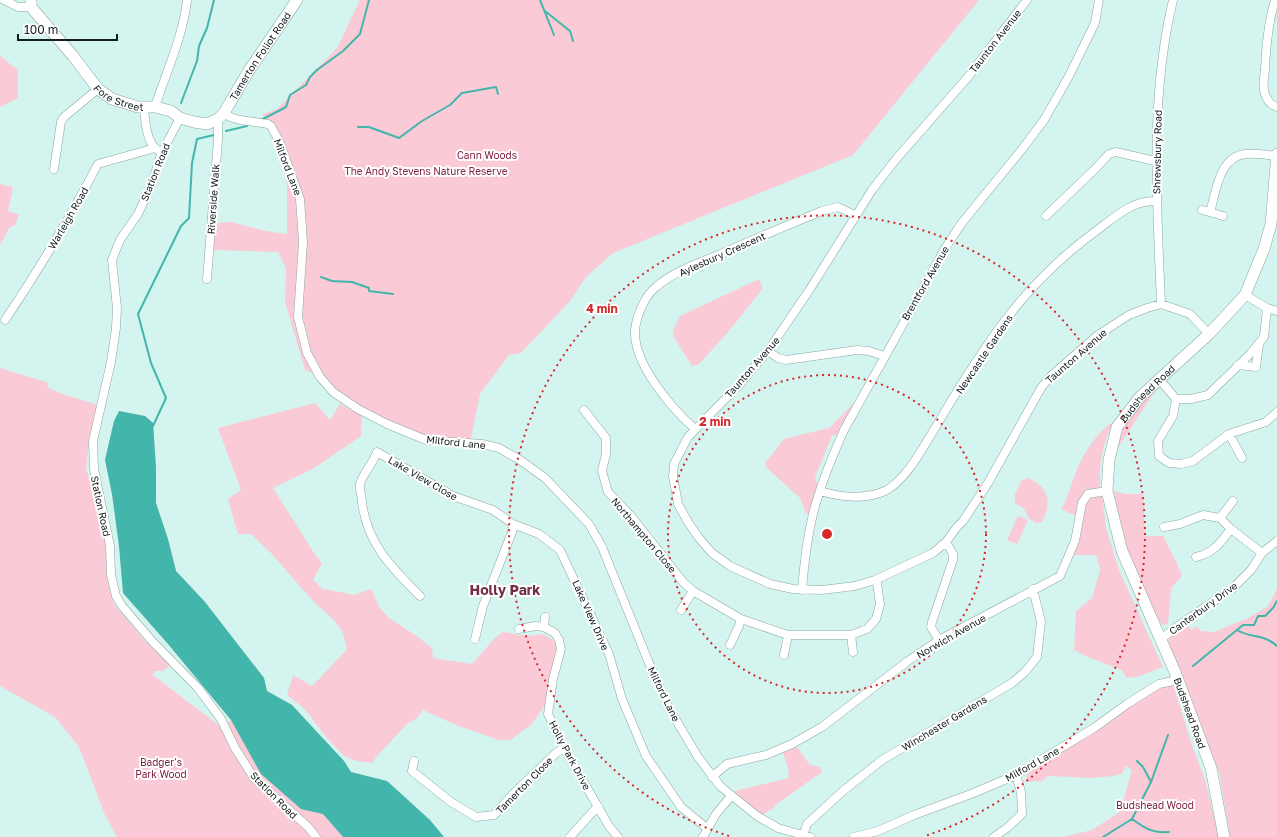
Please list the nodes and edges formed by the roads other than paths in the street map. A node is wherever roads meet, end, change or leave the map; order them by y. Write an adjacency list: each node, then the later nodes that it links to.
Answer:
1 (4, 0): 8 (street)
2 (187, 0): 11 (street)
3 (297, 0): 13 (street, Tamerton Foliot Road)
4 (1027, 0): 20 (street, Taunton Avenue)
5 (1098, 0): 32 (street, Brentford Avenue)
6 (1173, 0): 17 (street, Shrewsbury Road)
7 (1275, 0): 12 (street)
8 (31, 4): 9 (street, Fore Street)
9 (98, 89): 10 (street, Fore Street); 18 (street)
10 (144, 107): 11 (street, Fore Street); 15 (street)
11 (155, 107): 14 (street, Fore Street)
12 (1277, 107)
13 (221, 116): 14 (street, Fore Street); 23 (street, Riverside Walk); 74 (street, Milford Lane)
14 (180, 118): 15 (street, Station Road)
15 (158, 150): 28 (street, Warleigh Road); 79 (street, Station Road)
16 (1277, 155): 22 (street); 24 (street, Budshead Road)
17 (1155, 161): 19 (street, Shrewsbury Road); 21 (street)
18 (54, 169)
19 (1156, 200): 25 (street, Shrewsbury Road); 41 (street, Newcastle Gardens)
20 (855, 215): 31 (street, Taunton Avenue); 38 (street, Aylesbury Crescent)
21 (1046, 216)
22 (1223, 216)
23 (207, 279)
24 (1245, 295): 26 (street); 29 (street, Budshead Road)
25 (1161, 304): 29 (street); 49 (street, Taunton Avenue)
26 (1267, 308): 27 (street); 30 (street)
27 (1277, 311)
28 (6, 320)
29 (1210, 334): 34 (street, Budshead Road)
30 (1259, 343): 33 (street); 33 (street)
31 (768, 351): 32 (street); 38 (street, Taunton Avenue)
32 (884, 356): 41 (street, Brentford Avenue)
33 (1238, 366): 35 (street)
34 (1160, 380): 35 (street); 42 (street, Budshead Road)
35 (1176, 399): 39 (street)
36 (584, 410): 55 (street, Northampton Close)
37 (1277, 412): 39 (street)
38 (695, 429): 54 (street, Taunton Avenue)
39 (1229, 434): 40 (street)
40 (1242, 458)
41 (820, 491): 54 (street, Brentford Avenue)
42 (1107, 491): 53 (street, Norwich Avenue); 65 (street, Budshead Road)
43 (1233, 501): 44 (street)
44 (1220, 518): 46 (street); 47 (street)
45 (513, 524): 56 (street, Lake View Close); 64 (street); 77 (street, Lake View Drive)
46 (1164, 527)
47 (1231, 529): 50 (street); 51 (street)
48 (1277, 541): 50 (street, Canterbury Drive)
49 (946, 542): 52 (street, Taunton Avenue); 66 (street)
50 (1262, 553): 65 (street, Canterbury Drive)
51 (1196, 557)
52 (875, 580): 54 (street, Taunton Avenue); 63 (street, Northampton Close)
53 (1034, 589): 66 (street, Norwich Avenue); 78 (street, Winchester Gardens)
54 (802, 590)
55 (693, 591): 57 (street); 59 (street, Northampton Close)
56 (420, 596)
57 (681, 610)
58 (545, 617): 60 (street)
59 (741, 619): 62 (street, Northampton Close); 67 (street)
60 (544, 627): 61 (street); 71 (street, Holly Park Drive)
61 (519, 629)
62 (788, 635): 63 (street, Northampton Close); 69 (street)
63 (852, 635): 68 (street)
64 (475, 639)
65 (1161, 639): 70 (street, Budshead Road)
66 (939, 640): 74 (street, Norwich Avenue)
67 (730, 645)
68 (854, 652)
69 (784, 655)
70 (1178, 680): 73 (street, Milford Lane); 85 (street, Budshead Road)
71 (564, 748): 72 (street, Tamerton Close); 76 (street, Holly Park Drive)
72 (414, 760)
73 (1016, 775): 83 (street, Milford Lane); 84 (street)
74 (712, 777): 75 (street, Milford Lane)
75 (731, 796): 77 (street); 78 (street, Milford Lane)
76 (598, 806): 80 (street); 81 (street, Holly Park Drive)
77 (708, 829): 82 (street)
78 (806, 836)
79 (316, 837)
80 (570, 837)
81 (618, 837)
82 (703, 837)
83 (854, 837)
84 (994, 837)
85 (1224, 837)

